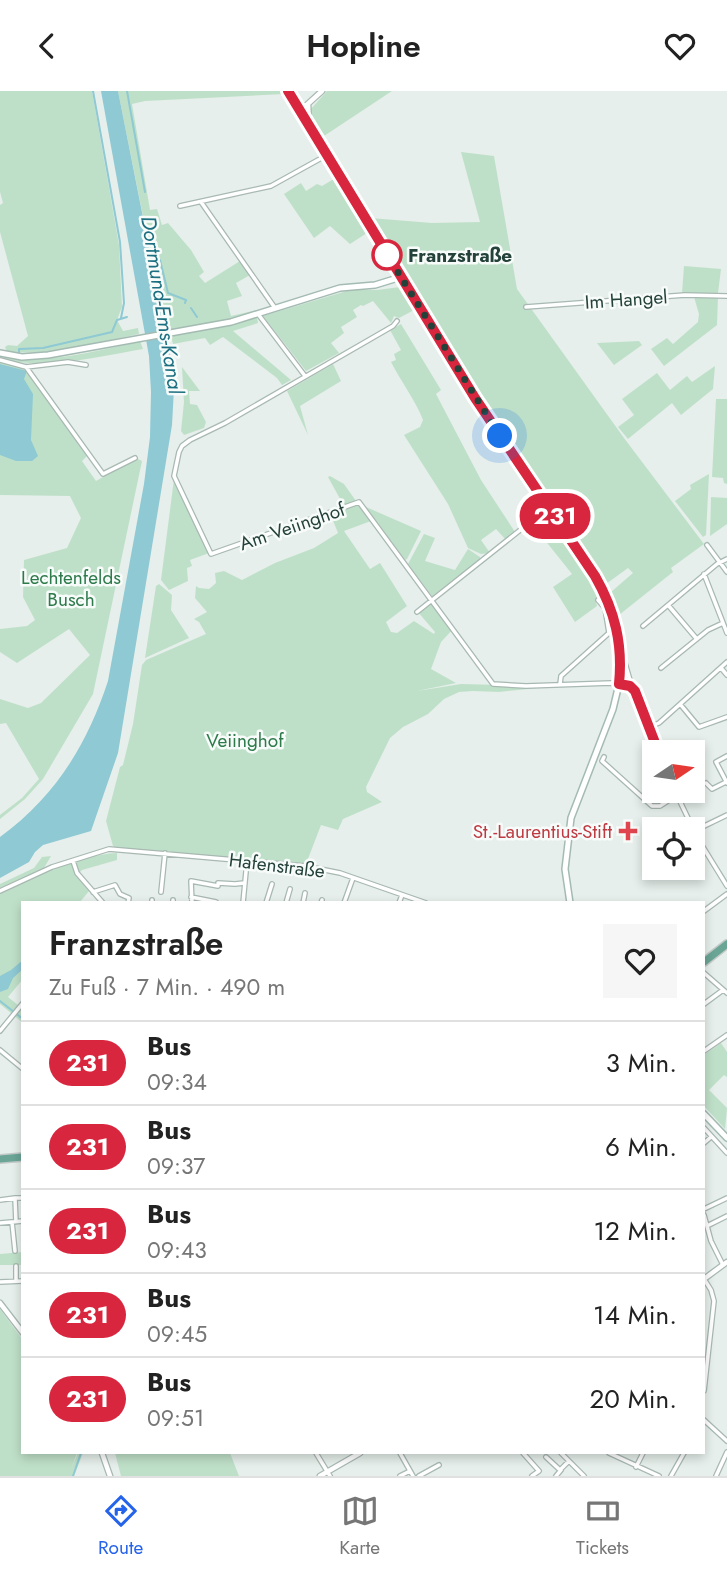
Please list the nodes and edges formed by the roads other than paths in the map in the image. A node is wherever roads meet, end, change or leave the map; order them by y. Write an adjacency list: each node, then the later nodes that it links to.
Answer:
1 (288, 91): 4 (main road)
2 (322, 91): 3 (street)
3 (308, 103): 4 (street); 5 (street)
4 (300, 111): 5 (main road)
5 (309, 126): 6 (main road)
6 (327, 155): 7 (street); 9 (main road)
7 (201, 202): 8 (street); 12 (street)
8 (180, 206)
9 (401, 277): 12 (main road); 21 (main road)
10 (727, 296): 11 (street, Im Hangel)
11 (526, 307)
12 (275, 308): 13 (main road)
13 (258, 314): 15 (main road); 19 (street)
14 (397, 321): 19 (street)
15 (0, 353)
16 (0, 360): 18 (street)
17 (86, 365): 18 (street)
18 (26, 367): 20 (street)
19 (305, 376): 27 (street, Am Veiinghof)
20 (135, 458)
21 (551, 510): 27 (street); 41 (main road)
22 (707, 545): 24 (street)
23 (727, 559): 24 (street)
24 (720, 563): 25 (street); 26 (street)
25 (727, 572)
26 (704, 574): 29 (street); 31 (street)
27 (432, 599): 30 (street); 40 (street, Am Veiinghof)
28 (598, 600): 40 (street)
29 (668, 605): 32 (street); 34 (street)
30 (417, 612)
31 (723, 623): 33 (street); 34 (street)
32 (643, 627)
33 (727, 633)
34 (696, 639): 38 (street)
35 (727, 662): 37 (street)
36 (625, 663): 42 (street)
37 (721, 668): 39 (street); 43 (street)
38 (662, 669)
39 (727, 675)
40 (560, 684): 41 (street)
41 (619, 684): 42 (street); 81 (main road)
42 (632, 687): 45 (street)
43 (680, 704): 44 (street); 45 (street)
44 (727, 717)
45 (649, 727): 46 (street)
46 (654, 740)
47 (727, 756): 49 (street)
48 (604, 757): 51 (street)
49 (727, 782): 50 (street)
50 (706, 783)
51 (642, 797)
52 (727, 815): 53 (street)
53 (705, 826)
54 (705, 849): 61 (street)
55 (165, 853): 56 (street, Hafenstraße); 57 (street, Hafenstraße); 65 (street)
56 (73, 861): 63 (street, Hafenstraße); 64 (street)
57 (247, 861): 58 (street, Hafenstraße); 59 (street)
58 (353, 878): 68 (street, Hafenstraße); 78 (street)
59 (244, 883): 69 (street); 74 (street)
60 (272, 884): 75 (street)
61 (727, 886)
62 (290, 889): 76 (street)
63 (0, 891)
64 (93, 891): 70 (street); 71 (street)
65 (161, 892)
66 (305, 893): 77 (street)
67 (727, 894): 82 (street)
68 (401, 895): 79 (street); 80 (street, Hafenstraße)
69 (191, 897): 72 (street); 73 (street)
70 (100, 901)
71 (128, 901)
72 (192, 901)
73 (211, 901)
74 (243, 901)
75 (267, 901)
76 (287, 901)
77 (303, 901)
78 (345, 901)
79 (400, 901)
80 (420, 901)
81 (570, 901)
82 (705, 910)
83 (727, 943): 84 (main road)
84 (705, 961)
85 (705, 974): 86 (street)
86 (725, 992): 87 (street)
87 (705, 1003)
88 (21, 1006): 89 (street)
89 (0, 1031)
90 (727, 1035): 92 (street)
91 (0, 1050): 93 (street)
92 (705, 1050)
93 (21, 1067)
94 (705, 1115): 97 (main road)
95 (705, 1129): 96 (street)
96 (711, 1137): 98 (street); 99 (street)
97 (727, 1138)
98 (705, 1142)
99 (727, 1153)
100 (21, 1157): 101 (main road)
101 (0, 1159)
102 (15, 1198): 103 (street); 105 (street); 110 (street)
103 (21, 1198)
104 (727, 1198): 106 (street)
105 (0, 1200)
106 (705, 1209)
107 (727, 1216): 112 (street)
108 (705, 1219): 112 (street)
109 (21, 1221): 110 (street)
110 (14, 1222): 111 (street); 113 (street)
111 (0, 1223)
112 (707, 1226): 114 (street)
113 (15, 1251)
114 (725, 1263): 116 (street)
115 (16, 1265): 117 (street)
116 (705, 1278)
117 (16, 1281): 118 (street); 120 (street)
118 (21, 1281)
119 (705, 1281): 123 (street)
120 (0, 1282)
121 (0, 1303): 122 (street)
122 (21, 1330)
123 (705, 1382)
124 (705, 1421): 125 (street)
125 (727, 1441)
126 (727, 1452): 153 (street)
127 (103, 1454): 143 (street)
128 (317, 1454): 142 (street)
129 (358, 1454): 142 (street)
130 (401, 1454): 141 (street)
131 (524, 1454): 148 (street)
132 (562, 1454): 137 (street)
133 (611, 1454): 139 (street)
134 (642, 1454): 139 (street)
135 (683, 1454): 152 (street)
136 (546, 1457): 140 (street)
137 (569, 1461): 140 (street); 150 (street)
138 (439, 1465): 147 (street)
139 (636, 1467): 151 (street)
140 (561, 1470): 149 (street)
141 (410, 1471): 145 (street); 146 (street)
142 (328, 1474): 144 (street)
143 (110, 1476)
144 (320, 1476)
145 (400, 1476)
146 (413, 1476)
147 (419, 1476)
148 (532, 1476)
149 (556, 1476)
150 (584, 1476)
151 (659, 1476)
152 (671, 1476)
153 (716, 1476)

